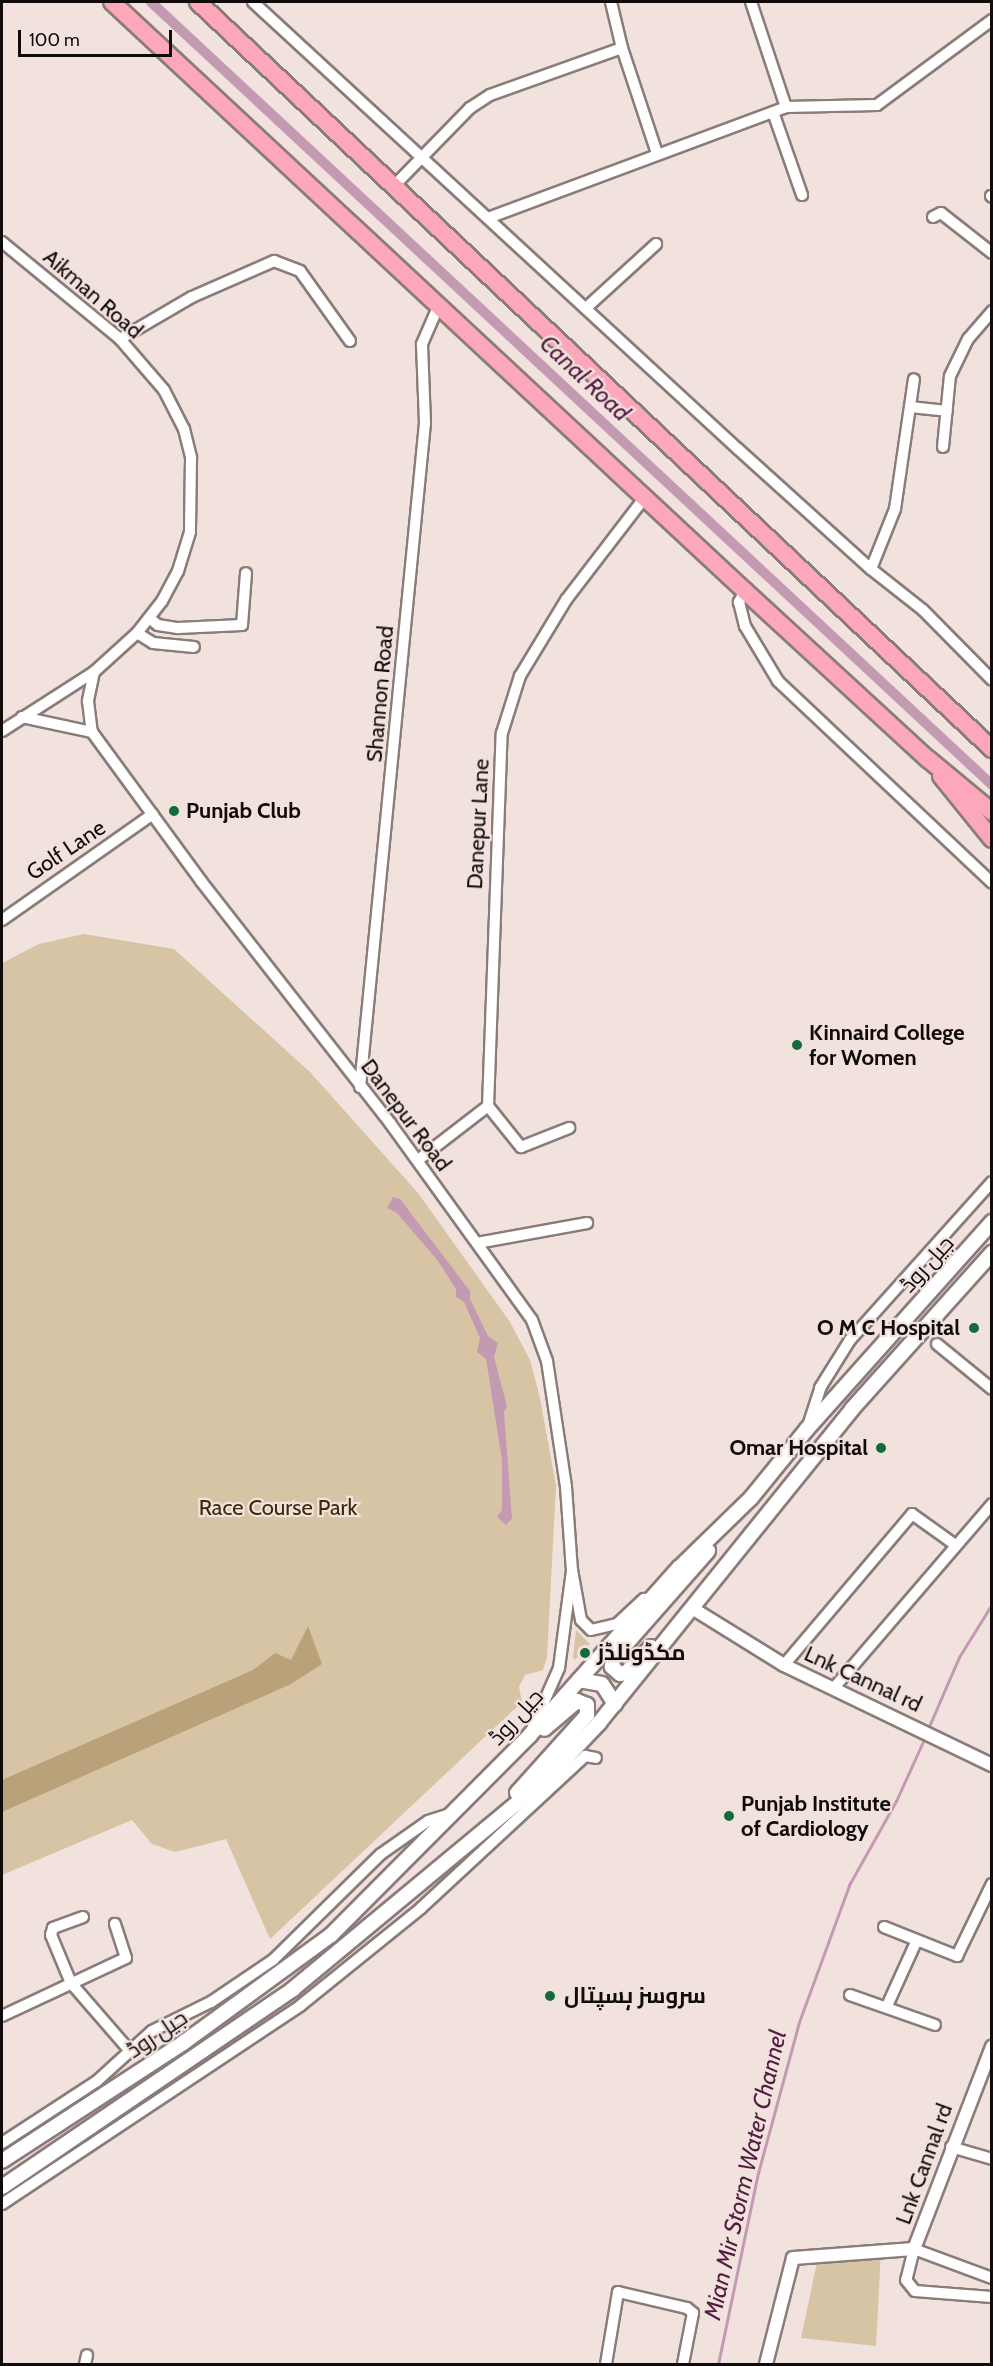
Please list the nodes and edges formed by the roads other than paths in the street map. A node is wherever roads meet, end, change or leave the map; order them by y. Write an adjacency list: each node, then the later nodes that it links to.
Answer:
1 (107, 2): 7 (highway)
2 (112, 2): 7 (highway)
3 (198, 2): 14 (highway)
4 (253, 2): 13 (street)
5 (611, 2): 9 (street)
6 (751, 2): 10 (street)
7 (127, 16): 21 (highway)
8 (992, 20): 10 (street)
9 (622, 48): 12 (street); 13 (street)
10 (786, 107): 11 (street)
11 (772, 112): 12 (street); 15 (street)
12 (657, 153): 16 (street)
13 (420, 156): 14 (street); 16 (street)
14 (392, 188): 37 (highway)
15 (802, 195)
16 (488, 218): 22 (street)
17 (933, 218): 20 (street)
18 (2, 242): 24 (street, Aikman Road)
19 (656, 244): 22 (street)
20 (992, 253)
21 (438, 307): 30 (highway); 51 (street, Shannon Road)
22 (586, 308): 31 (street)
23 (992, 311): 28 (street)
24 (120, 339): 25 (street); 34 (street, Aikman Road)
25 (350, 340)
26 (914, 378): 27 (street)
27 (910, 407): 28 (street); 31 (street)
28 (947, 411): 29 (street)
29 (943, 447)
30 (645, 497): 33 (highway); 52 (street, Danepur Lane)
31 (871, 569): 39 (street)
32 (246, 573): 34 (street)
33 (745, 591): 45 (highway); 49 (street)
34 (149, 618): 35 (street, Aikman Road)
35 (137, 633): 36 (street); 38 (street, Aikman Road)
36 (194, 647)
37 (905, 666): 43 (highway); 44 (highway)
38 (94, 672): 40 (street, Aikman Road); 42 (street)
39 (992, 680)
40 (22, 717): 41 (street, Aikman Road); 42 (street)
41 (2, 731)
42 (93, 732): 47 (street, Danepur Road)
43 (992, 733)
44 (992, 749)
45 (928, 759): 46 (highway); 48 (highway)
46 (992, 812)
47 (153, 814): 50 (street, Golf Lane); 51 (street, Danepur Road)
48 (992, 839)
49 (992, 884)
50 (2, 920)
51 (360, 1087): 54 (street, Danepur Road)
52 (488, 1106): 53 (street); 54 (street)
53 (569, 1128)
54 (418, 1160): 58 (street, Danepur Road)
55 (992, 1182): 62 (street)
56 (992, 1222): 62 (main road, جیل روڈ)
57 (587, 1223): 58 (street)
58 (477, 1243): 67 (street, Danepur Road)
59 (992, 1253): 68 (main road, جیل روڈ)
60 (937, 1344): 61 (street)
61 (992, 1389)
62 (807, 1430): 63 (main road, جیل روڈ)
63 (751, 1498): 66 (main road, جیل روڈ); 68 (main road)
64 (992, 1504): 65 (street)
65 (954, 1544): 69 (street); 71 (street)
66 (679, 1568): 67 (street, Danepur Road); 70 (main road, جیل روڈ)
67 (572, 1570): 73 (street, Danepur Road)
68 (692, 1608): 69 (street, Lnk Cannal rd); 72 (main road, جیل روڈ)
69 (784, 1665): 71 (street, Lnk Cannal rd)
70 (579, 1680): 72 (main road); 73 (main road, جیل روڈ)
71 (832, 1689): 75 (street, Lnk Cannal rd)
72 (615, 1704): 78 (main road, جیل روڈ)
73 (530, 1734): 76 (main road, جیل روڈ)
74 (596, 1758): 97 (street)
75 (990, 1762)
76 (480, 1786): 77 (main road, جیل روڈ); 78 (main road)
77 (453, 1813): 90 (street); 91 (main road, جیل روڈ)
78 (490, 1824): 96 (main road, جیل روڈ)
79 (992, 1884): 83 (street)
80 (83, 1917): 84 (street)
81 (115, 1924): 84 (street)
82 (884, 1927): 83 (street)
83 (916, 1942): 86 (street)
84 (71, 1983): 87 (street); 90 (street)
85 (849, 1995): 86 (street)
86 (887, 2007): 88 (street)
87 (2, 2016)
88 (935, 2025)
89 (992, 2047): 93 (street, Lnk Cannal rd)
90 (126, 2054): 91 (street); 92 (street)
91 (134, 2074): 95 (main road, جیل روڈ)
92 (2, 2143)
93 (951, 2147): 94 (street); 98 (street, Lnk Cannal rd)
94 (992, 2159)
95 (2, 2161)
96 (2, 2187)
97 (2, 2204)
98 (914, 2249): 99 (street); 100 (street); 103 (street, Lnk Cannal rd)
99 (992, 2278)
100 (992, 2297)
101 (606, 2364): 102 (street)
102 (683, 2364)
103 (766, 2364)

